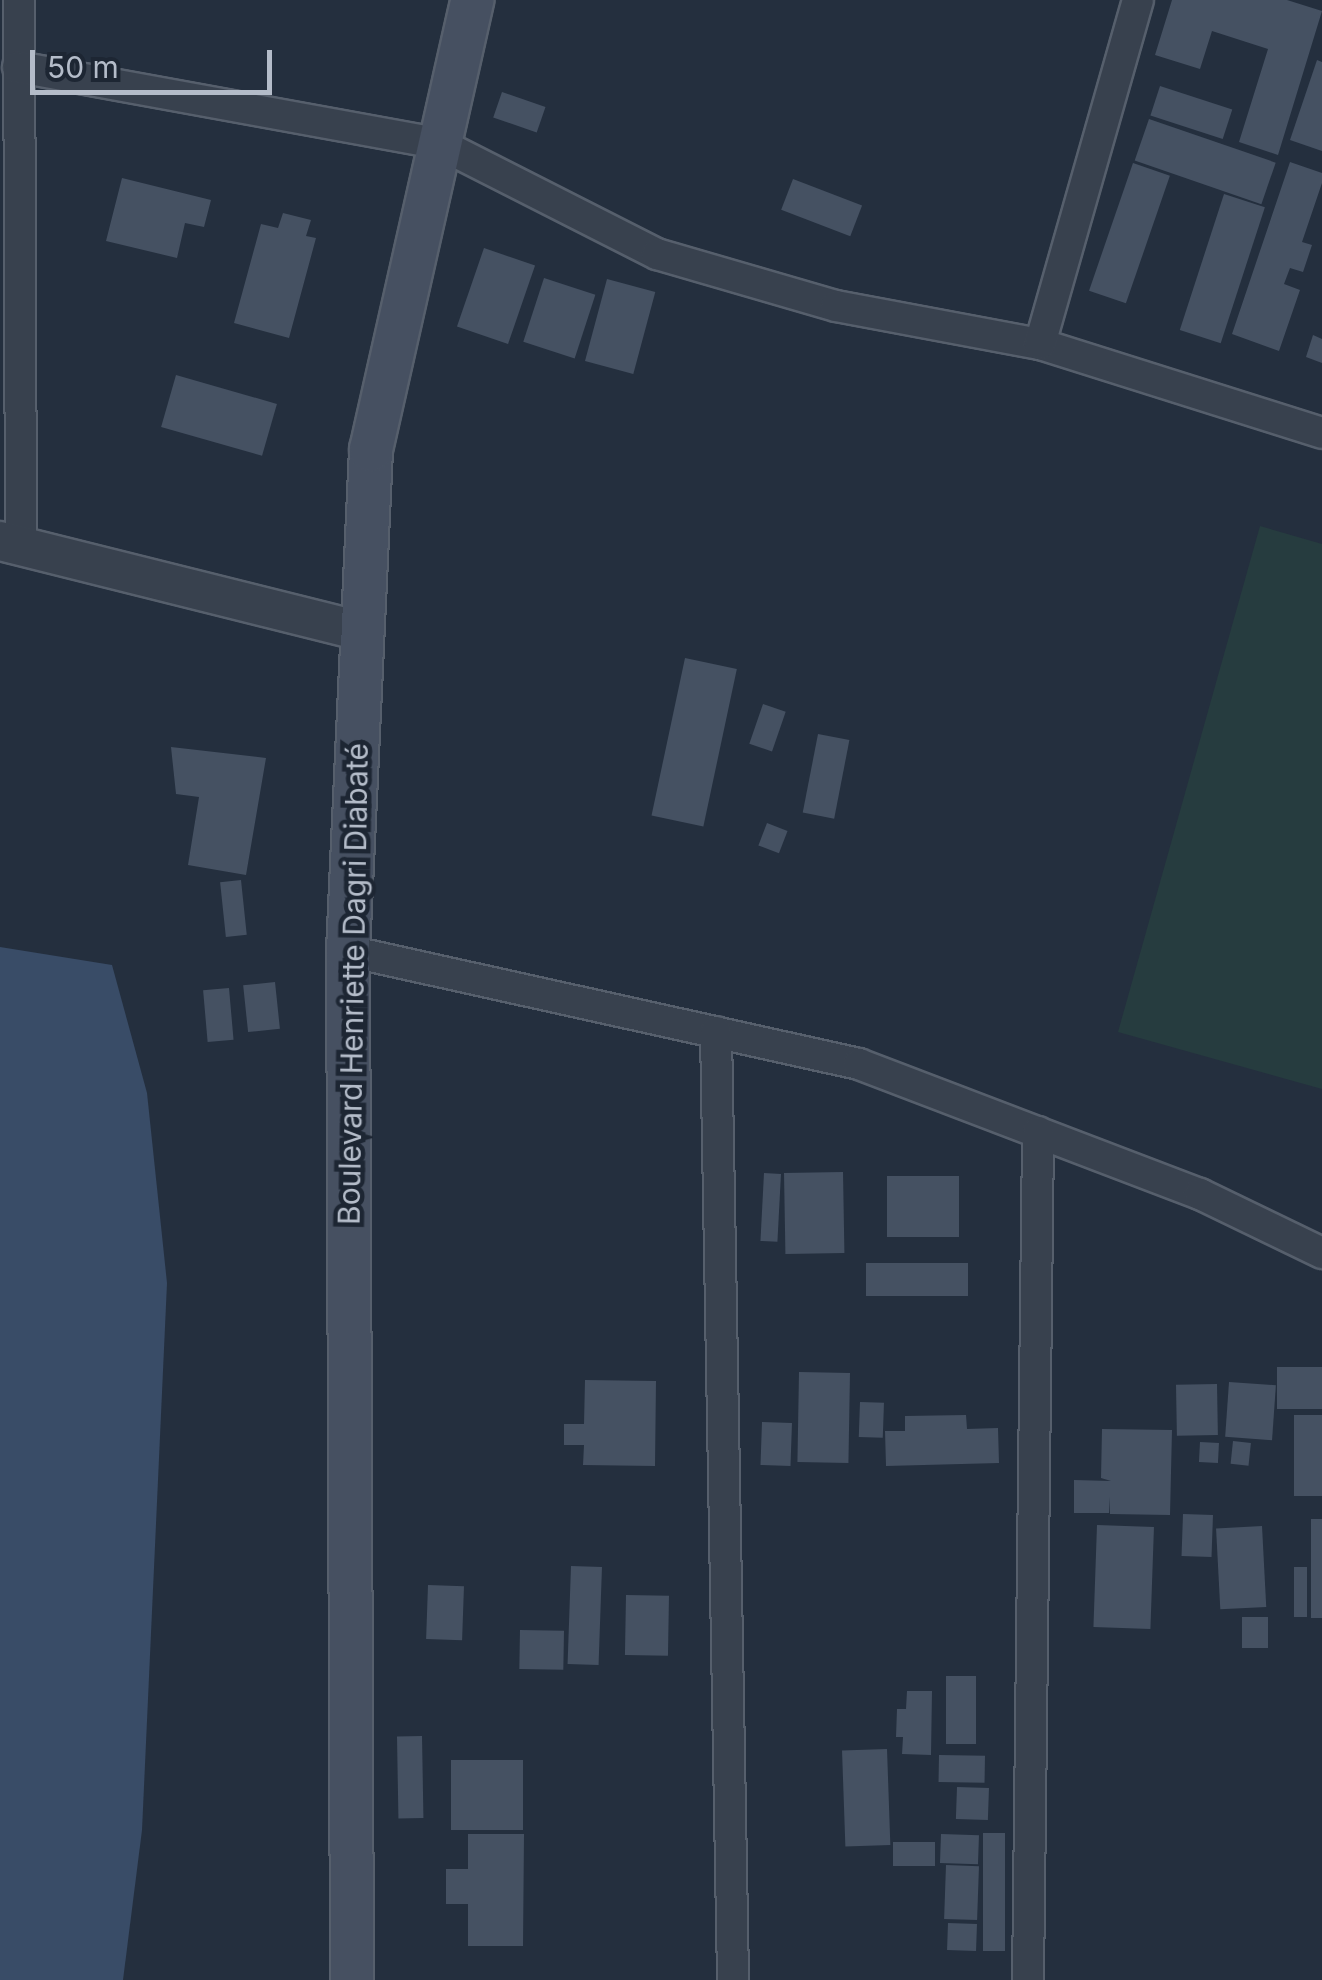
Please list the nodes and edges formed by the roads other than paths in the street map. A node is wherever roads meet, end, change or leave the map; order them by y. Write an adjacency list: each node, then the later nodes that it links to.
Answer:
1 (19, 0): 4 (street)
2 (472, 0): 5 (main road, Boulevard Henriette Dagri Diabaté)
3 (1138, 0): 6 (street)
4 (18, 67): 5 (street); 8 (street)
5 (438, 143): 6 (street); 9 (main road, Boulevard Henriette Dagri Diabaté)
6 (1040, 344): 7 (street)
7 (1322, 433)
8 (10, 544): 9 (street)
9 (362, 631): 10 (main road, Boulevard Henriette Dagri Diabaté)
10 (348, 950): 11 (street); 14 (main road, Boulevard Henriette Dagri Diabaté)
11 (716, 1032): 12 (street); 15 (street)
12 (1038, 1132): 13 (street); 16 (street)
13 (1322, 1253)
14 (352, 1980)
15 (733, 1980)
16 (1028, 1980)

